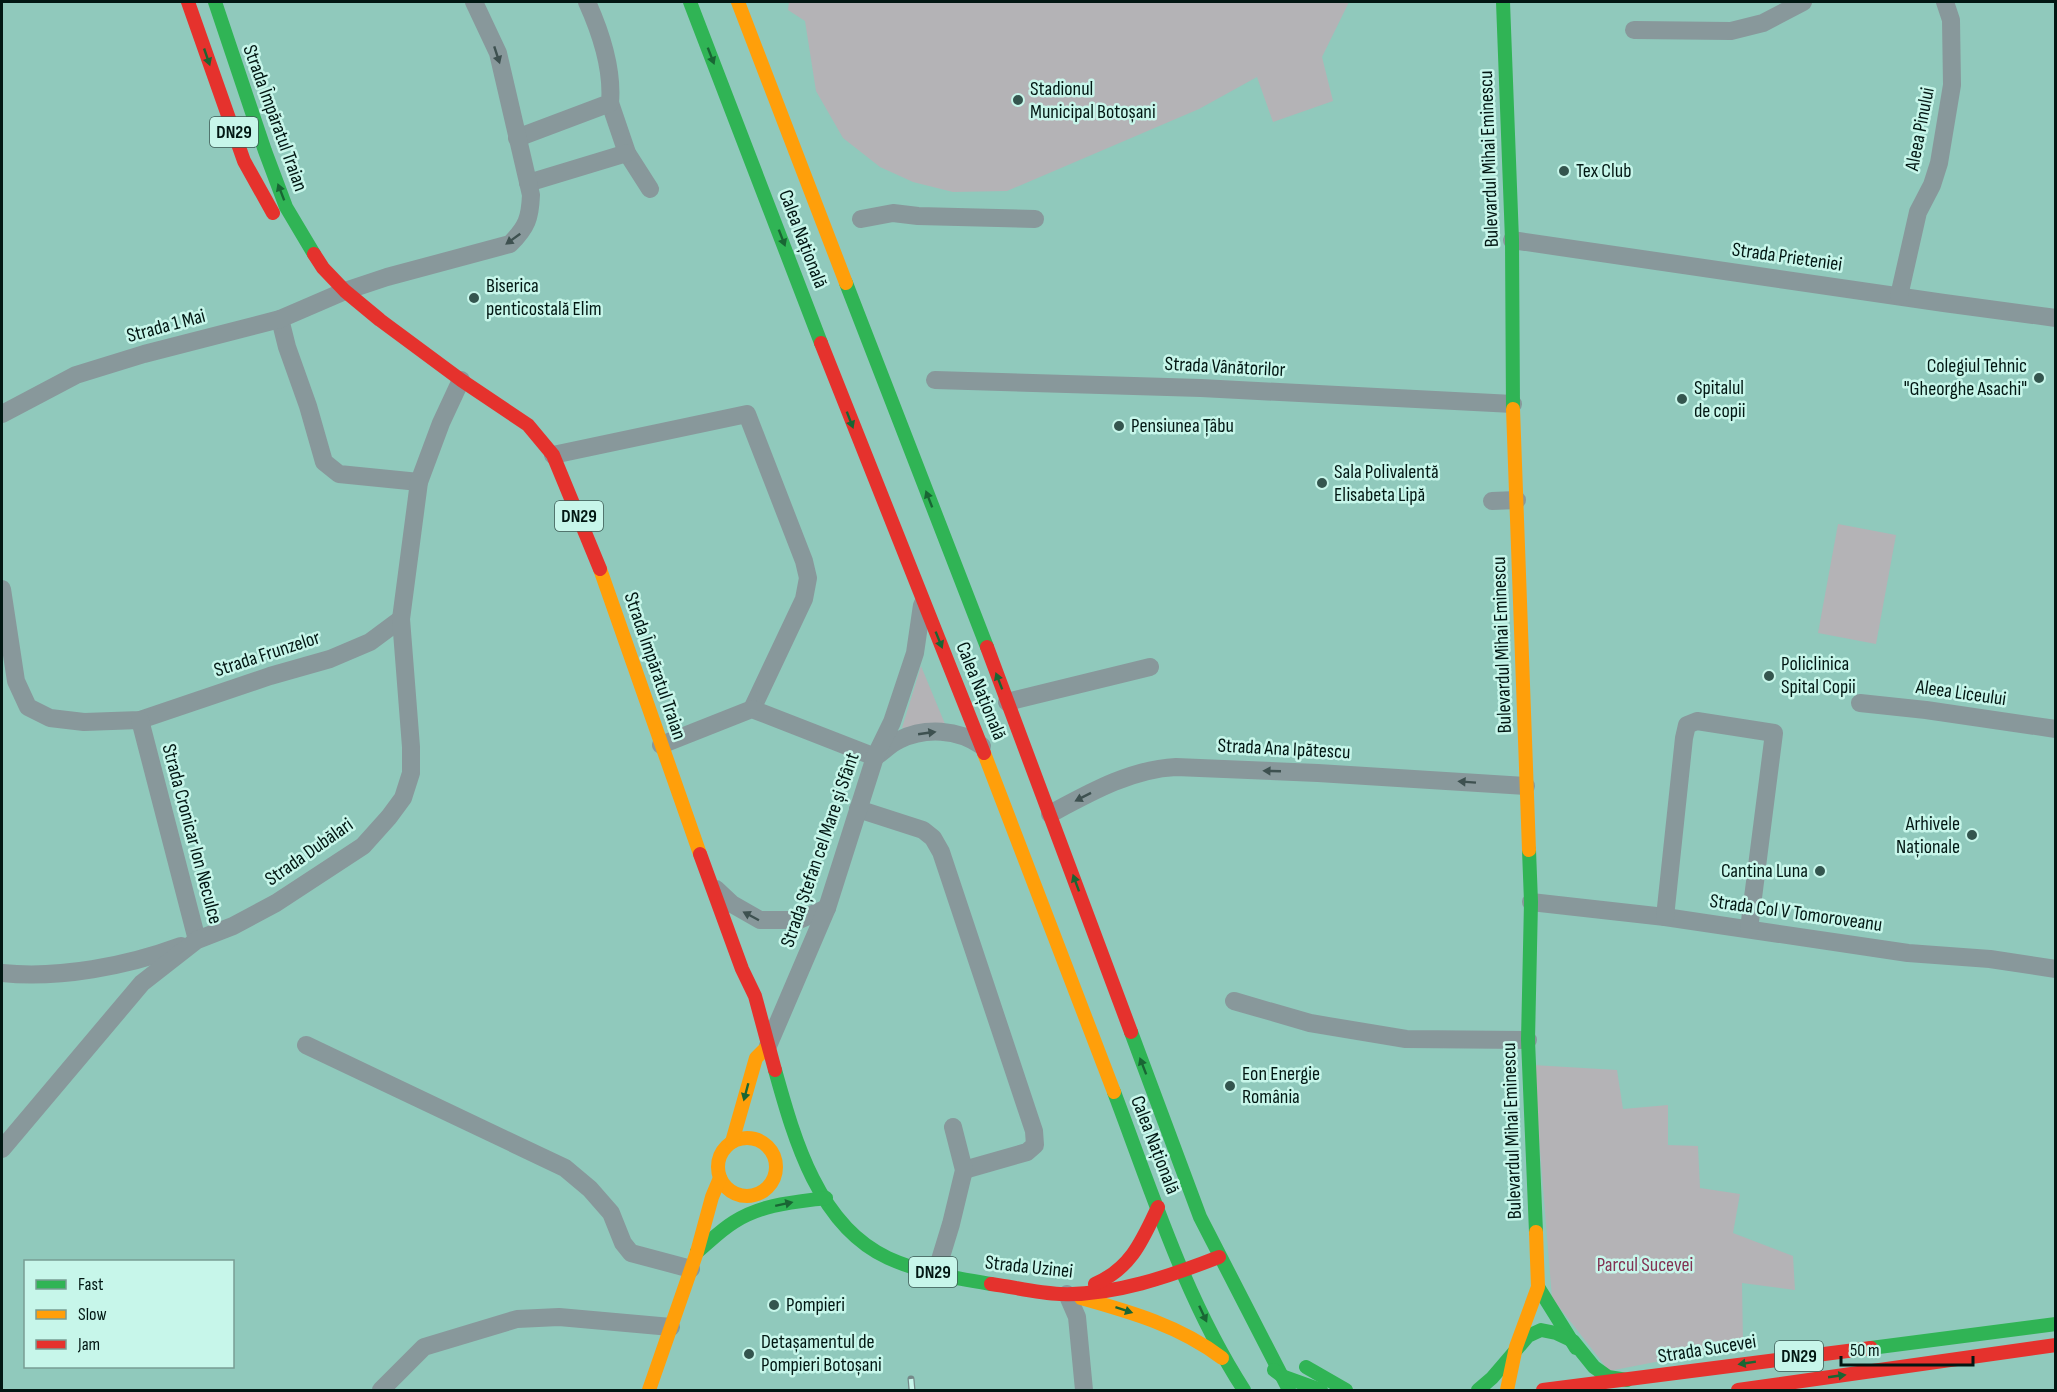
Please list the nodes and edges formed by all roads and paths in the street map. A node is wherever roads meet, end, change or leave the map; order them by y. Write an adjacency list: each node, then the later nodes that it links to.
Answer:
1 (188, 2): 19 (main road, Strada Împăratul Traian / DN29, one-way to 19)
2 (215, 2): 19 (main road, Strada Împăratul Traian / DN29, one-way to 2)
3 (474, 2): 12 (street, Strada 1 Mai, one-way to 12)
4 (587, 2): 11 (street)
5 (690, 2): 33 (main road, Calea Națională, one-way to 33)
6 (738, 2): 36 (main road, Calea Națională, one-way to 6)
7 (1503, 2): 18 (main road, Bulevardul Mihai Eminescu)
8 (1803, 2): 10 (street)
9 (1945, 2): 21 (street, Aleea Pinului)
10 (1634, 30)
11 (610, 103): 12 (street); 13 (street)
12 (517, 138): 14 (street, Strada 1 Mai)
13 (627, 153): 14 (street); 15 (street)
14 (528, 183): 20 (street, Strada 1 Mai, one-way to 20)
15 (650, 189)
16 (861, 219): 17 (street)
17 (1035, 219)
18 (1512, 240): 21 (street, Strada Prieteniei); 26 (main road, Bulevardul Mihai Eminescu)
19 (308, 243): 20 (main road, Strada Împăratul Traian / DN29)
20 (345, 291): 23 (street, Strada 1 Mai); 24 (main road, Strada Împăratul Traian / DN29)
21 (1899, 296): 22 (street, Strada Prieteniei)
22 (2055, 318)
23 (280, 319): 27 (street, Strada 1 Mai); 29 (street)
24 (461, 380): 28 (main road, Strada Împăratul Traian / DN29); 29 (street, Strada Dubălari)
25 (935, 381): 26 (street, Strada Vânătorilor)
26 (1513, 404): 30 (main road, Bulevardul Mihai Eminescu)
27 (2, 414)
28 (553, 455): 38 (street); 41 (main road, Strada Împăratul Traian / DN29)
29 (419, 482): 34 (street, Strada Dubălari)
30 (1517, 500): 31 (street); 44 (main road, Bulevardul Mihai Eminescu)
31 (1492, 501)
32 (2, 589): 39 (street, Strada Frunzelor)
33 (923, 600): 42 (main road, Calea Națională, one-way to 42); 43 (street, Strada Ștefan cel Mare și Sfânt)
34 (401, 619): 39 (street, Strada Frunzelor); 52 (street, Strada Dubălari)
35 (1150, 667): 36 (street)
36 (1007, 702): 46 (main road, Calea Națională)
37 (1860, 704): 40 (street, Aleea Liceului)
38 (752, 709): 41 (street); 43 (street)
39 (140, 720): 52 (street, Strada Cronicar Ion Neculce)
40 (2055, 729)
41 (661, 745): 47 (main road, Strada Împăratul Traian / DN29)
42 (982, 746): 43 (street, one-way to 42); 69 (main road, Calea Națională)
43 (875, 757): 45 (street, Strada Ștefan cel Mare și Sfânt)
44 (1526, 786): 46 (street, Strada Ana Ipătescu, one-way to 46); 48 (main road, Bulevardul Mihai Eminescu)
45 (858, 809): 49 (street, Strada Ștefan cel Mare și Sfânt); 64 (street)
46 (1050, 814): 72 (main road, Calea Națională, one-way to 46)
47 (712, 886): 49 (street, one-way to 47); 58 (main road, Strada Împăratul Traian / DN29)
48 (1530, 902): 50 (street, Strada Col V Tomoroveanu); 56 (main road, Bulevardul Mihai Eminescu)
49 (827, 908): 58 (street, Strada Ștefan cel Mare și Sfânt)
50 (1665, 917): 51 (street, Strada Col V Tomoroveanu); 51 (street)
51 (1749, 929): 53 (street, Strada Col V Tomoroveanu)
52 (197, 940): 54 (street, Strada Cronicar Ion Neculce); 63 (street, Strada Dubălari)
53 (2055, 969)
54 (2, 973)
55 (1234, 1000): 56 (street)
56 (1528, 1040): 76 (main road, Bulevardul Mihai Eminescu)
57 (306, 1045): 73 (street)
58 (768, 1046): 59 (main road, Strada Împăratul Traian / DN29); 62 (main road, Strada Ștefan cel Mare și Sfânt, one-way to 62)
59 (790, 1118): 61 (main road); 68 (main road, Strada Împăratul Traian / DN29)
60 (953, 1127): 64 (street)
61 (758, 1139): 62 (main road); 66 (main road)
62 (732, 1142): 65 (main road, Strada Ștefan cel Mare și Sfânt)
63 (2, 1149)
64 (964, 1170): 75 (street)
65 (720, 1178): 66 (main road); 67 (main road, Strada Ștefan cel Mare și Sfânt)
66 (758, 1194): 70 (main road)
67 (712, 1197): 71 (main road); 73 (main road, Strada Ștefan cel Mare și Sfânt)
68 (826, 1198): 70 (main road, one-way to 68); 75 (main road, Strada Uzinei / DN29)
69 (1158, 1207): 74 (main road, Calea Națională); 77 (main road)
70 (759, 1210): 71 (main road)
71 (736, 1221): 73 (main road)
72 (1219, 1257): 74 (main road, DN29); 81 (main road, Calea Națională)
73 (694, 1261): 80 (main road, Strada Ștefan cel Mare și Sfânt)
74 (1183, 1270): 77 (main road, Strada Uzinei / DN29); 85 (main road, Calea Națională, one-way to 85)
75 (936, 1273): 77 (main road, Strada Uzinei / DN29)
76 (1538, 1287): 82 (main road); 84 (main road, Bulevardul Mihai Eminescu)
77 (1067, 1294): 85 (main road, DN29, one-way to 85); 91 (street)
78 (1227, 1300): 86 (main road, Calea Națională)
79 (2055, 1324): 87 (main road, Strada Sucevei / DN29, one-way to 87)
80 (671, 1327): 89 (street); 90 (main road, Strada Ștefan cel Mare și Sfânt)
81 (1260, 1337): 86 (main road, Calea Națională); 95 (main road)
82 (1573, 1341): 84 (main road); 87 (main road); 88 (main road)
83 (2055, 1345): 99 (main road, DN29, one-way to 83)
84 (1516, 1347): 96 (main road); 97 (main road, Bulevardul Mihai Eminescu)
85 (1223, 1358): 92 (main road, Calea Națională / DN29)
86 (1282, 1376): 93 (main road, Calea Națională); 94 (main road)
87 (1629, 1381): 88 (main road, Strada Sucevei / DN29)
88 (1584, 1388): 98 (main road, Strada Sucevei / DN29)
89 (381, 1390)
90 (649, 1390)
91 (1084, 1390)
92 (1244, 1390)
93 (1289, 1390)
94 (1321, 1390)
95 (1346, 1390)
96 (1478, 1390)
97 (1508, 1390)
98 (1543, 1390)
99 (1738, 1390)

